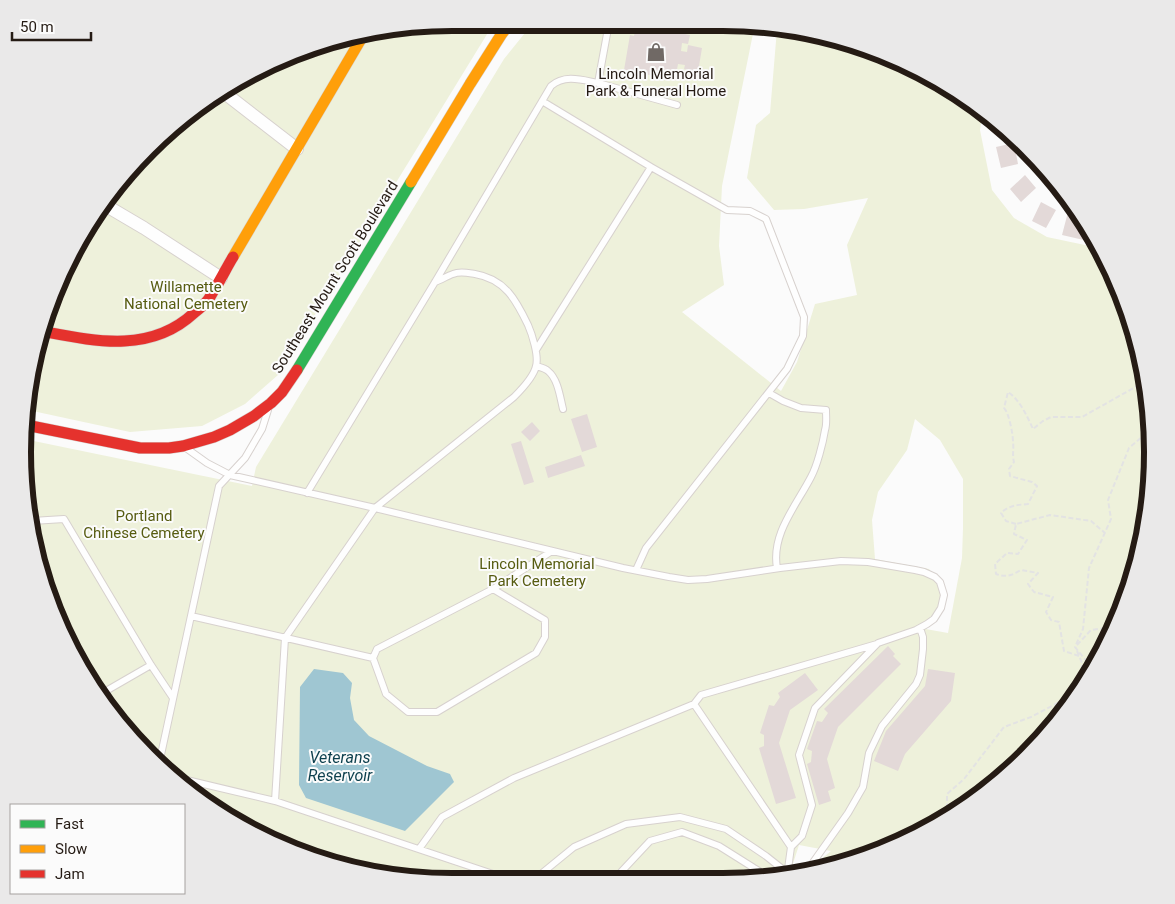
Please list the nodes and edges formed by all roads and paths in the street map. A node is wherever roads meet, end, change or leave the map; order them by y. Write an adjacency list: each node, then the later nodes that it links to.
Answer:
1 (504, 31): 18 (main road, Southeast Mount Scott Boulevard)
2 (608, 31): 4 (lane)
3 (360, 42): 8 (main road)
4 (598, 83): 6 (lane); 7 (lane)
5 (228, 96): 8 (street)
6 (542, 101): 9 (lane); 12 (lane)
7 (677, 104)
8 (297, 148): 11 (main road)
9 (651, 167): 14 (lane); 17 (lane)
10 (110, 207): 11 (street)
11 (221, 278): 13 (main road)
12 (436, 282): 14 (lane); 24 (lane)
13 (49, 332)
14 (536, 350): 15 (lane)
15 (536, 366): 19 (lane); 25 (lane)
16 (1138, 385): 27 (path)
17 (769, 393): 30 (lane); 31 (lane)
18 (271, 403): 22 (main road, Southeast Mount Scott Boulevard); 23 (lane)
19 (563, 409)
20 (32, 426): 22 (main road, Southeast Mount Scott Boulevard)
21 (1143, 436): 28 (path)
22 (184, 446): 23 (lane)
23 (230, 475): 24 (lane); 33 (lane)
24 (307, 493): 25 (lane)
25 (375, 508): 29 (lane); 36 (lane)
26 (37, 521): 42 (lane)
27 (1016, 524): 28 (path); 39 (path)
28 (1106, 533): 38 (path)
29 (552, 551): 31 (lane); 32 (lane)
30 (777, 568): 31 (lane); 34 (lane)
31 (636, 570)
32 (493, 589): 40 (lane); 40 (lane)
33 (191, 616): 36 (lane); 45 (lane)
34 (920, 628): 37 (lane); 54 (lane)
35 (1105, 628): 38 (path)
36 (285, 638): 40 (lane); 50 (lane)
37 (878, 643): 47 (lane); 52 (lane)
38 (1075, 647): 39 (path); 41 (path)
39 (1079, 656): 43 (path)
40 (373, 658)
41 (1087, 662)
42 (151, 665): 44 (lane); 45 (lane)
43 (1082, 671)
44 (106, 692)
45 (173, 698): 48 (lane)
46 (1063, 700): 51 (path)
47 (694, 704): 52 (lane); 53 (lane)
48 (161, 756)
49 (190, 781): 50 (lane)
50 (275, 801): 53 (lane)
51 (947, 808)
52 (791, 847): 56 (lane)
53 (419, 849): 58 (lane)
54 (813, 863)
55 (782, 868): 59 (lane)
56 (788, 868)
57 (759, 871): 60 (lane)
58 (490, 873)
59 (542, 873)
60 (621, 873)

